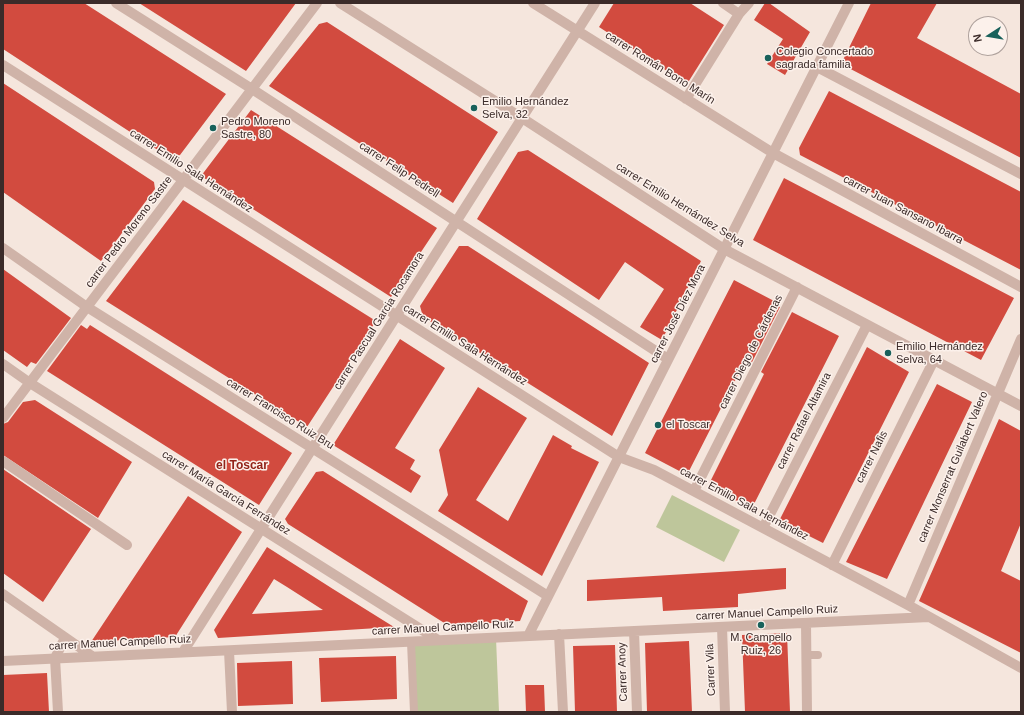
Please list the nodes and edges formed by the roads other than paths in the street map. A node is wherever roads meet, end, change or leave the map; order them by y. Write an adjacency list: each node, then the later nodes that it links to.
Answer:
1 (116, 3): 13 (street, carrer Felip Pedrell)
2 (317, 3): 13 (street, carrer Pedro Moreno Sastre)
3 (340, 3): 15 (street, carrer Emilio Hernández Selva)
4 (533, 3): 10 (street, carrer Román Bono Marín)
5 (594, 3): 10 (street, carrer Pascual Garcia Rocamora)
6 (723, 3): 9 (street)
7 (749, 3): 9 (street)
8 (849, 3): 12 (street, carrer José Díez Mora)
9 (739, 14): 14 (street)
10 (578, 31): 14 (street, carrer Román Bono Marín); 15 (street, carrer Pascual Garcia Rocamora)
11 (3, 65): 18 (street, carrer Emilio Sala Hernández)
12 (817, 67): 16 (street, carrer José Díez Mora); 17 (street)
13 (252, 89): 18 (street, carrer Pedro Moreno Sastre); 19 (street, carrer Felip Pedrell)
14 (686, 99): 16 (street, carrer Román Bono Marín)
15 (522, 118): 19 (street, carrer Pascual Garcia Rocamora); 21 (street, carrer Emilio Hernández Selva)
16 (773, 153): 21 (street, carrer José Díez Mora); 22 (street, carrer Juan Sansano Ibarra)
17 (1021, 174)
18 (183, 180): 24 (street, carrer Pedro Moreno Sastre); 25 (street, carrer Emilio Sala Hernández)
19 (457, 221): 25 (street, carrer Pascual Garcia Rocamora); 28 (street, carrer Felip Pedrell)
20 (3, 248): 24 (street, carrer Francisco Ruiz Bru)
21 (724, 249): 23 (street, carrer Emilio Hernández Selva); 28 (street, carrer José Díez Mora)
22 (1021, 287)
23 (797, 288): 26 (street, carrer Emilio Hernández Selva); 38 (street, carrer Diego de Cárdenas)
24 (87, 307): 31 (street, carrer Pedro Moreno Sastre); 35 (street, carrer Francisco Ruiz Bru)
25 (397, 316): 35 (street, carrer Pascual Garcia Rocamora); 36 (street, carrer Emilio Sala Hernández)
26 (867, 324): 29 (street, carrer Emilio Hernández Selva); 39 (street, carrer Rafael Altamira)
27 (1021, 339): 32 (street, carrer Monserrat Guilabert Valero)
28 (668, 359): 36 (street, carrer José Díez Mora)
29 (934, 360): 32 (street, carrer Emilio Hernández Selva); 42 (street, carrer Nafis)
30 (3, 364): 31 (street, carrer María García Ferrández)
31 (30, 383): 34 (street, carrer Pedro Moreno Sastre); 40 (street, carrer María García Ferrández)
32 (998, 393): 33 (street, carrer Emilio Hernández Selva); 46 (street, carrer Monserrat Guilabert Valero)
33 (1021, 406)
34 (3, 418)
35 (312, 449): 40 (street, carrer Pascual Garcia Rocamora); 44 (street, carrer Francisco Ruiz Bru)
36 (618, 457): 38 (street, carrer Emilio Sala Hernández); 44 (street, carrer José Díez Mora)
37 (3, 461): 41 (street)
38 (694, 491): 39 (street, carrer Emilio Sala Hernández)
39 (762, 528): 42 (street, carrer Emilio Sala Hernández)
40 (261, 529): 55 (street, carrer María García Ferrández); 58 (street, carrer Pascual Garcia Rocamora)
41 (127, 545)
42 (832, 565): 45 (street, carrer Emilio Sala Hernández)
43 (3, 594): 54 (street)
44 (548, 596): 53 (street, carrer José Díez Mora)
45 (896, 599): 46 (street, carrer Emilio Sala Hernández); 48 (street)
46 (908, 605): 47 (street, carrer Emilio Sala Hernández)
47 (929, 617): 48 (street, carrer Manuel Campello Ruiz); 64 (street, carrer Emilio Sala Hernández)
48 (884, 619): 49 (street, carrer Manuel Campello Ruiz)
49 (806, 623): 50 (street, carrer Manuel Campello Ruiz); 60 (street)
50 (722, 627): 51 (street, carrer Manuel Campello Ruiz); 70 (street, Carrer Vila)
51 (634, 631): 52 (street, carrer Manuel Campello Ruiz); 69 (street, Carrer Anoy)
52 (559, 634): 53 (street, carrer Manuel Campello Ruiz); 68 (street)
53 (528, 636): 55 (street, carrer Manuel Campello Ruiz)
54 (65, 638): 61 (street); 62 (street)
55 (438, 640): 56 (street, carrer Manuel Campello Ruiz)
56 (411, 642): 57 (street, carrer Manuel Campello Ruiz); 67 (lane)
57 (229, 651): 58 (street, carrer Manuel Campello Ruiz); 66 (street)
58 (183, 652): 61 (street, carrer Manuel Campello Ruiz)
59 (818, 654): 60 (lane)
60 (806, 655): 71 (street)
61 (92, 656): 62 (street, carrer Manuel Campello Ruiz)
62 (55, 658): 63 (street, carrer Manuel Campello Ruiz); 65 (street)
63 (3, 661)
64 (1021, 668)
65 (58, 712)
66 (232, 712)
67 (414, 712)
68 (563, 712)
69 (636, 712)
70 (725, 712)
71 (807, 712)

